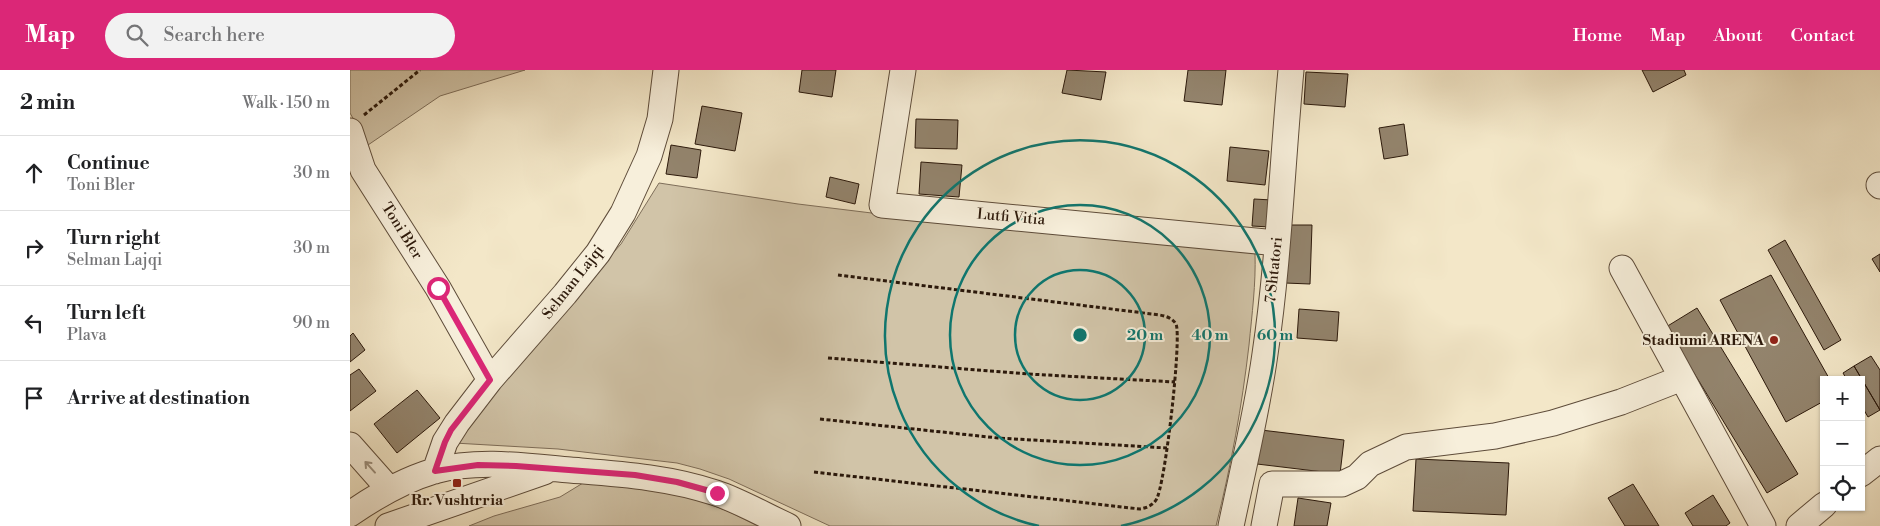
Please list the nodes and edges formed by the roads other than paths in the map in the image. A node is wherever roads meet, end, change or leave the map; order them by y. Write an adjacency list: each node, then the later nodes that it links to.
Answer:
1 (666, 70): 8 (street, Selman Lajqi)
2 (903, 70): 5 (street, Lutfi Vitia)
3 (1291, 70): 5 (street, 7 Shtatori)
4 (354, 126): 8 (street, Toni Bler)
5 (1277, 243): 15 (street, 7 Shtatori)
6 (1622, 268): 7 (street)
7 (1682, 378): 16 (street); 24 (street)
8 (490, 380): 12 (street, Selman Lajqi)
9 (350, 445): 14 (street, one-way to 9)
10 (1880, 459): 13 (street)
11 (555, 469): 12 (street); 20 (street); 21 (street)
12 (435, 471): 14 (street)
13 (1865, 471)
14 (389, 489): 18 (street)
15 (1239, 490): 16 (street); 22 (street, 7 Shtatori)
16 (1270, 494): 23 (street)
17 (1820, 509): 19 (street)
18 (360, 516)
19 (1802, 525)
20 (388, 526)
21 (788, 526)
22 (1231, 526)
23 (1264, 526)
24 (1763, 526)

